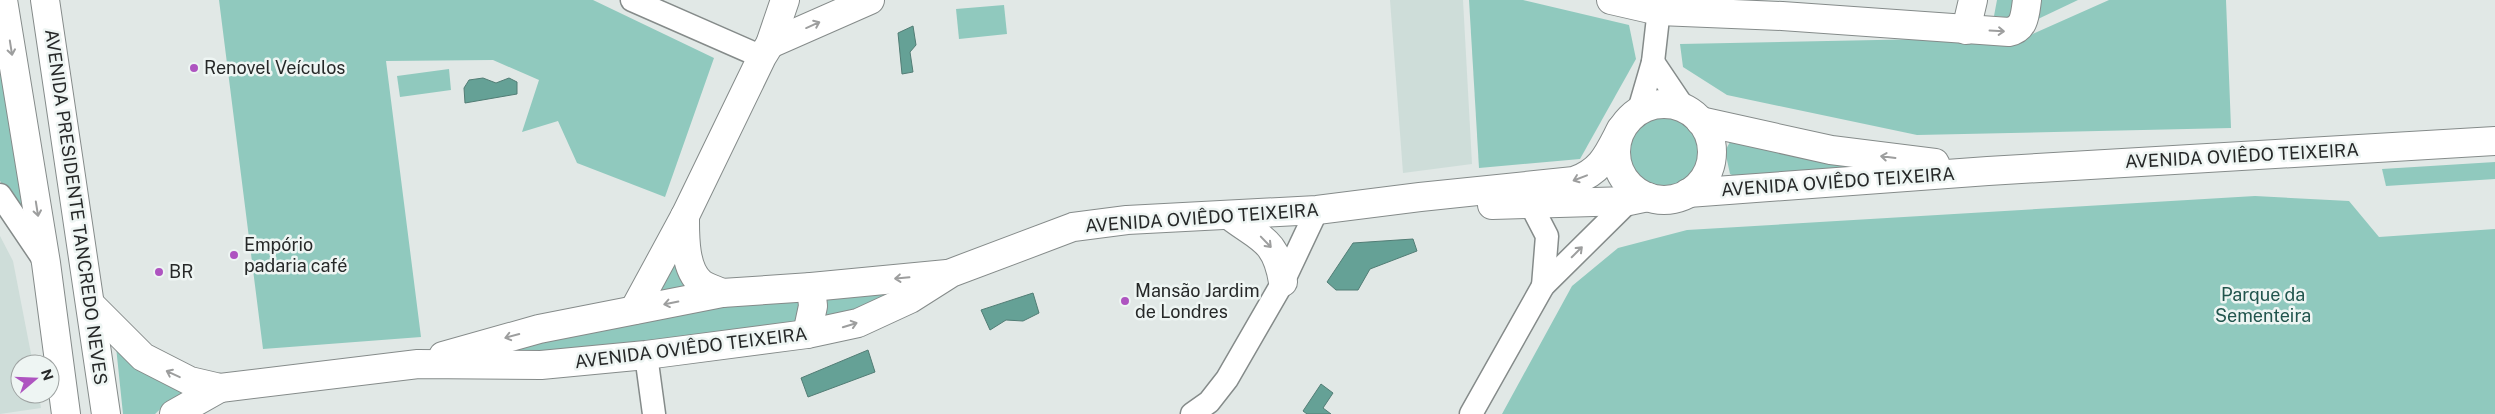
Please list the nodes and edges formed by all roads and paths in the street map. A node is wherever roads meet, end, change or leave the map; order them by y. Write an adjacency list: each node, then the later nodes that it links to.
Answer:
1 (3, 0): 26 (street, one-way to 26)
2 (45, 0): 32 (street, AVENIDA PRESIDENTE TANCREDO NEVES)
3 (632, 0): 12 (street)
4 (785, 0): 12 (street)
5 (1611, 0): 8 (street)
6 (1973, 0): 11 (street)
7 (855, 2): 12 (street, one-way to 7)
8 (1660, 6): 9 (street); 13 (street)
9 (1783, 8): 11 (street)
10 (2025, 10): 11 (street, one-way to 10)
11 (1966, 30)
12 (766, 50): 24 (street)
13 (1653, 62): 14 (street); 15 (street)
14 (1692, 114): 15 (street); 17 (street, AVENIDA OVIÊDO TEIXEIRA, one-way to 14); 18 (street)
15 (1630, 120): 20 (street); 21 (street, AVENIDA OVIÊDO TEIXEIRA, one-way to 21)
16 (2495, 142): 17 (street, AVENIDA OVIÊDO TEIXEIRA)
17 (1988, 171): 18 (street, AVENIDA OVIÊDO TEIXEIRA)
18 (1688, 193): 20 (street)
19 (0, 195): 26 (street)
20 (1638, 199): 22 (street, AVENIDA OVIÊDO TEIXEIRA); 29 (street, one-way to 20)
21 (1371, 204): 22 (street, AVENIDA OVIÊDO TEIXEIRA); 23 (street, AVENIDA OVIÊDO TEIXEIRA)
22 (1531, 205): 29 (street)
23 (1317, 210): 25 (street, AVENIDA OVIÊDO TEIXEIRA); 28 (street)
24 (685, 216): 31 (street); 33 (street)
25 (1230, 216): 27 (street, AVENIDA OVIÊDO TEIXEIRA); 28 (street, one-way to 28)
26 (46, 263): 40 (street)
27 (950, 273): 30 (street, AVENIDA OVIÊDO TEIXEIRA, one-way to 30); 35 (street, AVENIDA OVIÊDO TEIXEIRA, one-way to 27)
28 (1283, 282): 44 (street)
29 (1543, 286): 45 (street)
30 (811, 287): 31 (street, AVENIDA OVIÊDO TEIXEIRA); 35 (street)
31 (722, 292): 33 (street, AVENIDA OVIÊDO TEIXEIRA, one-way to 33)
32 (91, 305): 39 (street, AVENIDA OVIÊDO TEIXEIRA, one-way to 32); 41 (street, AVENIDA PRESIDENTE TANCREDO NEVES)
33 (634, 310): 34 (street, AVENIDA OVIÊDO TEIXEIRA)
34 (539, 329): 37 (street, AVENIDA OVIÊDO TEIXEIRA, one-way to 37); 38 (street)
35 (807, 334): 36 (street, AVENIDA OVIÊDO TEIXEIRA)
36 (646, 355): 38 (street, AVENIDA OVIÊDO TEIXEIRA); 43 (street)
37 (418, 364): 38 (street, AVENIDA OVIÊDO TEIXEIRA); 39 (street, AVENIDA OVIÊDO TEIXEIRA)
38 (540, 365)
39 (220, 388): 42 (street, AVENIDA OVIÊDO TEIXEIRA)
40 (66, 414)
41 (106, 414)
42 (174, 414)
43 (654, 414)
44 (1192, 414)
45 (1471, 414)

